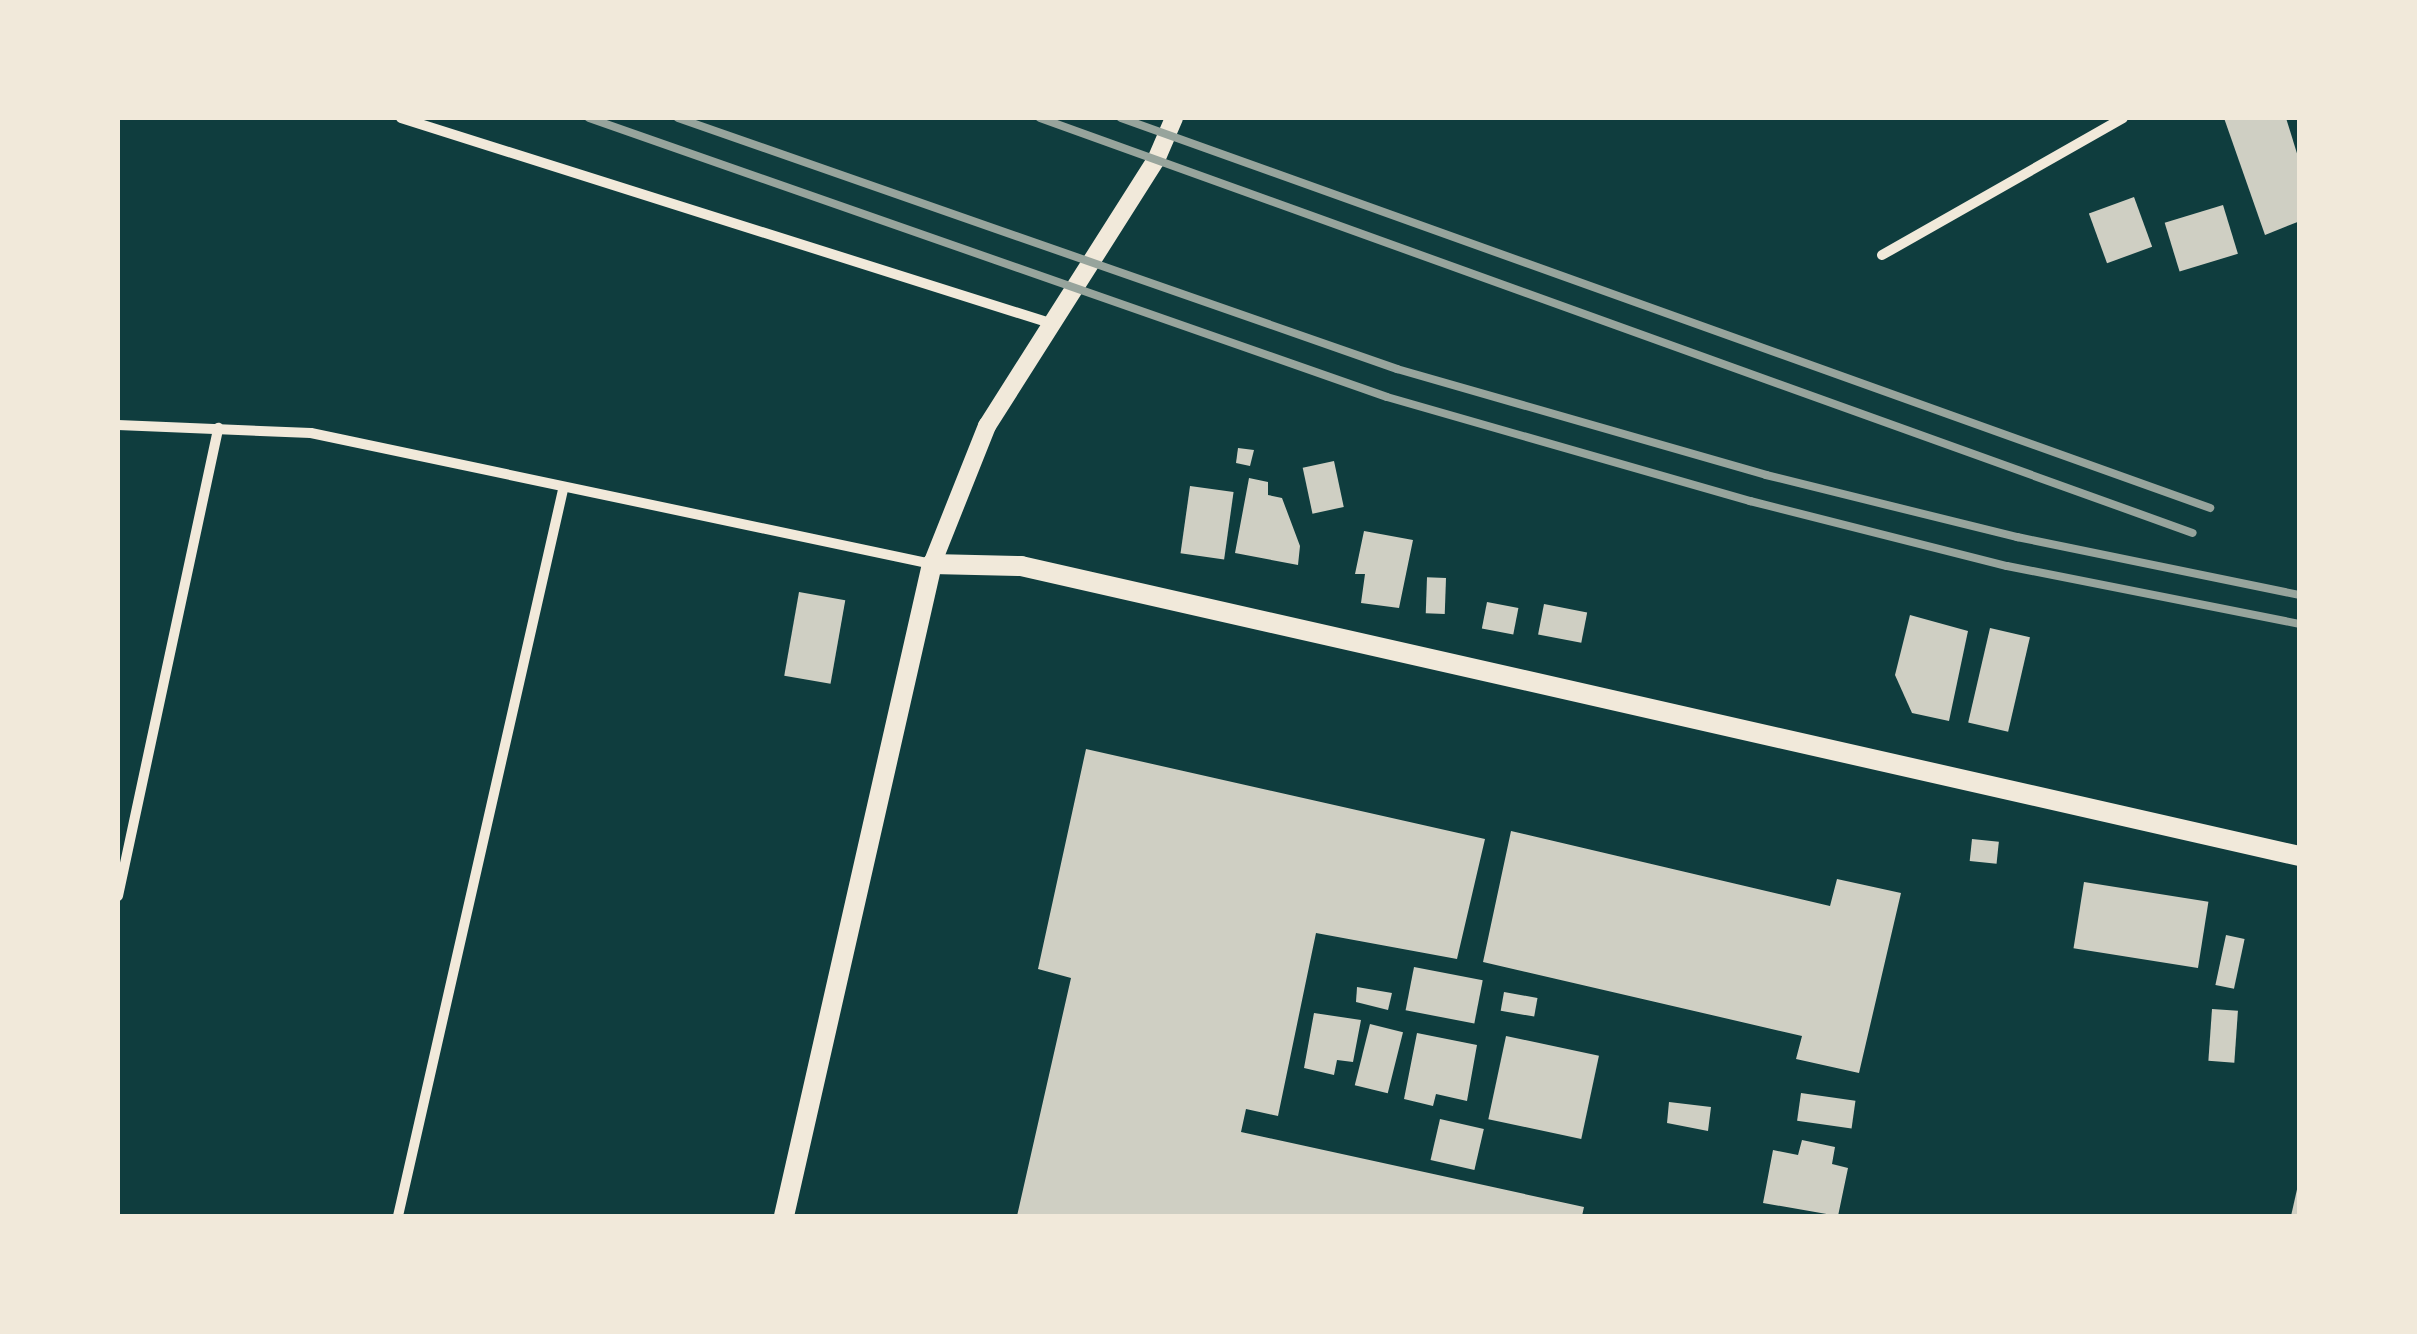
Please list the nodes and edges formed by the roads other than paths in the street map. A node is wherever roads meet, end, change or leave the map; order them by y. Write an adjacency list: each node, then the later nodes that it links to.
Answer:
1 (401, 118): 5 (street)
2 (1174, 118): 5 (street)
3 (2123, 118): 4 (street)
4 (1882, 255)
5 (1055, 324): 9 (street)
6 (118, 424): 7 (street)
7 (218, 428): 8 (street); 11 (street)
8 (563, 490): 9 (street); 12 (street)
9 (932, 564): 10 (main road); 13 (main road)
10 (2300, 856)
11 (118, 896)
12 (398, 1216)
13 (784, 1216)

